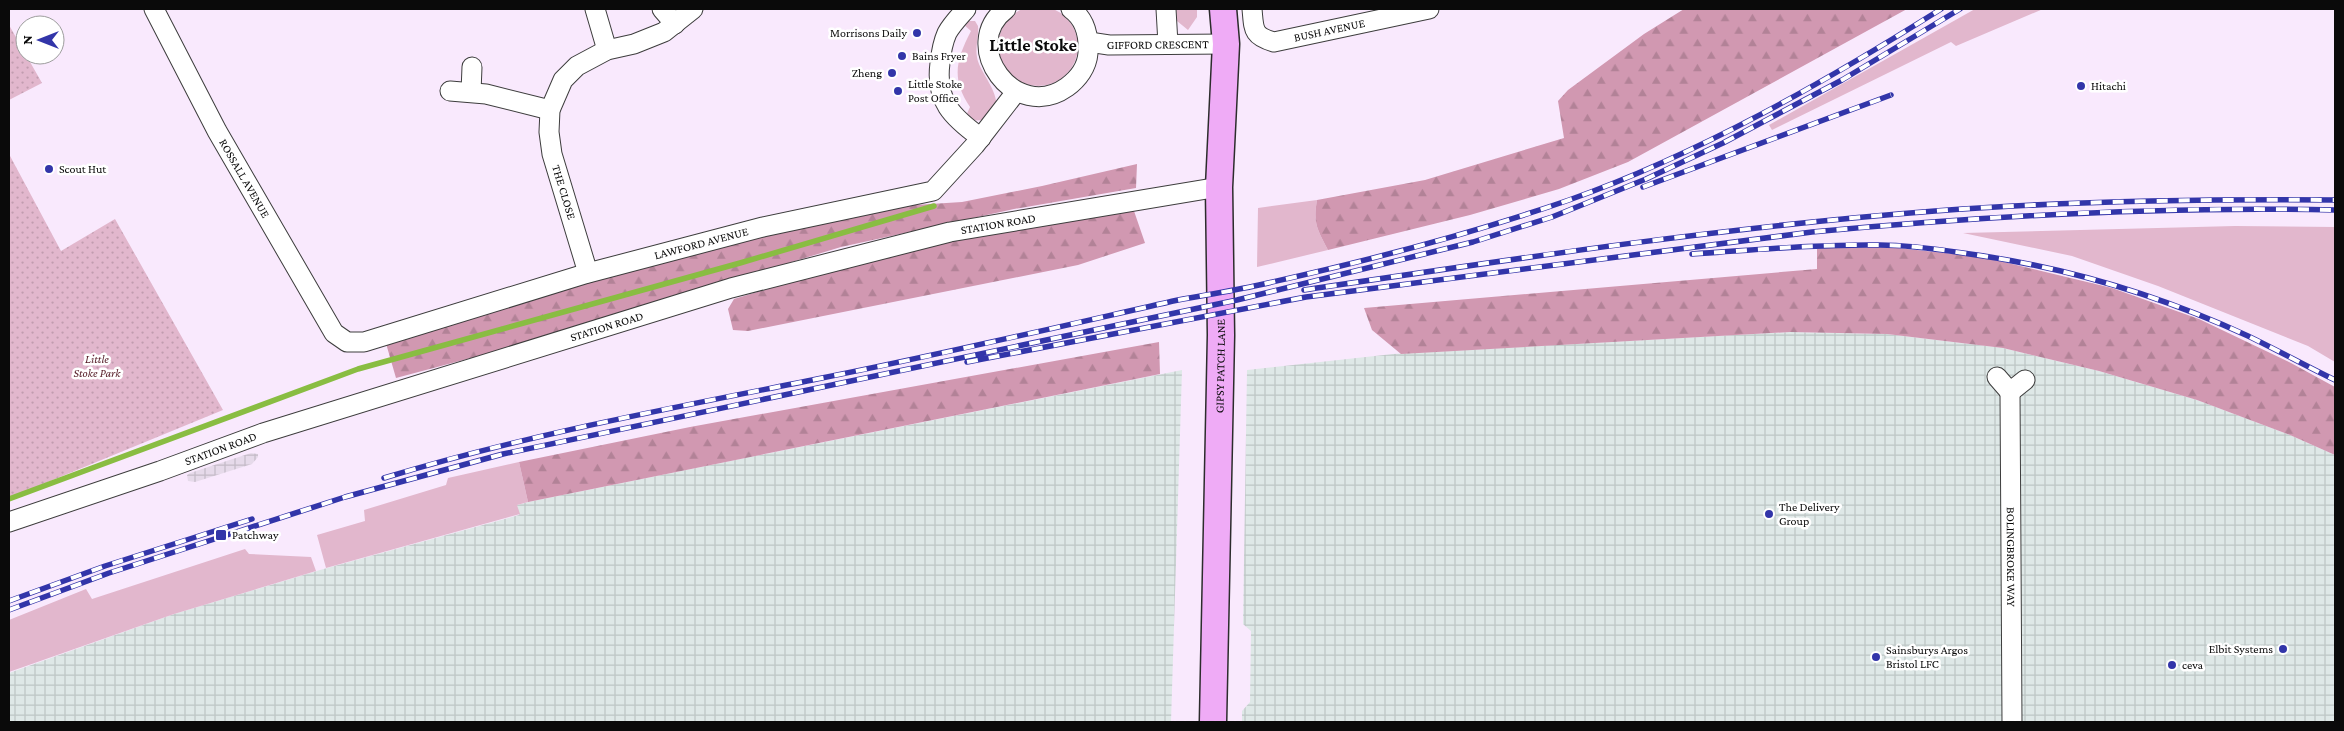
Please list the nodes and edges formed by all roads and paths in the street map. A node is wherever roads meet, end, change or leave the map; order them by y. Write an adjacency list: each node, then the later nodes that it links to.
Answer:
1 (154, 9): 25 (street, ROSSALL AVENUE)
2 (595, 9): 16 (street)
3 (662, 9): 12 (street)
4 (693, 9): 12 (street, THE CLOSE)
5 (966, 9): 22 (street)
6 (1071, 9): 13 (street)
7 (1166, 9): 14 (street)
8 (1224, 9): 15 (main road, GIPSY PATCH LANE)
9 (1252, 9): 10 (street, BUSH AVENUE)
10 (1429, 9)
11 (1001, 10): 20 (street)
12 (675, 24): 16 (street, THE CLOSE)
13 (1089, 42): 14 (street, GIFFORD CRESCENT); 20 (street)
14 (1168, 44): 15 (street, GIFFORD CRESCENT)
15 (1226, 44): 23 (main road, GIPSY PATCH LANE)
16 (607, 50): 21 (street, THE CLOSE)
17 (472, 67): 19 (street)
18 (450, 91): 19 (street)
19 (471, 92): 21 (street)
20 (1016, 92): 22 (street, LAWFORD AVENUE)
21 (550, 110): 24 (street, THE CLOSE)
22 (981, 138): 24 (street, LAWFORD AVENUE)
23 (1218, 187): 29 (street, STATION ROAD); 30 (main road, GIPSY PATCH LANE)
24 (588, 272): 25 (street, LAWFORD AVENUE)
25 (347, 342)
26 (1997, 377): 28 (street)
27 (2025, 380): 28 (street)
28 (2010, 392): 31 (street, BOLINGBROKE WAY)
29 (9, 522)
30 (1213, 722)
31 (2012, 722)

